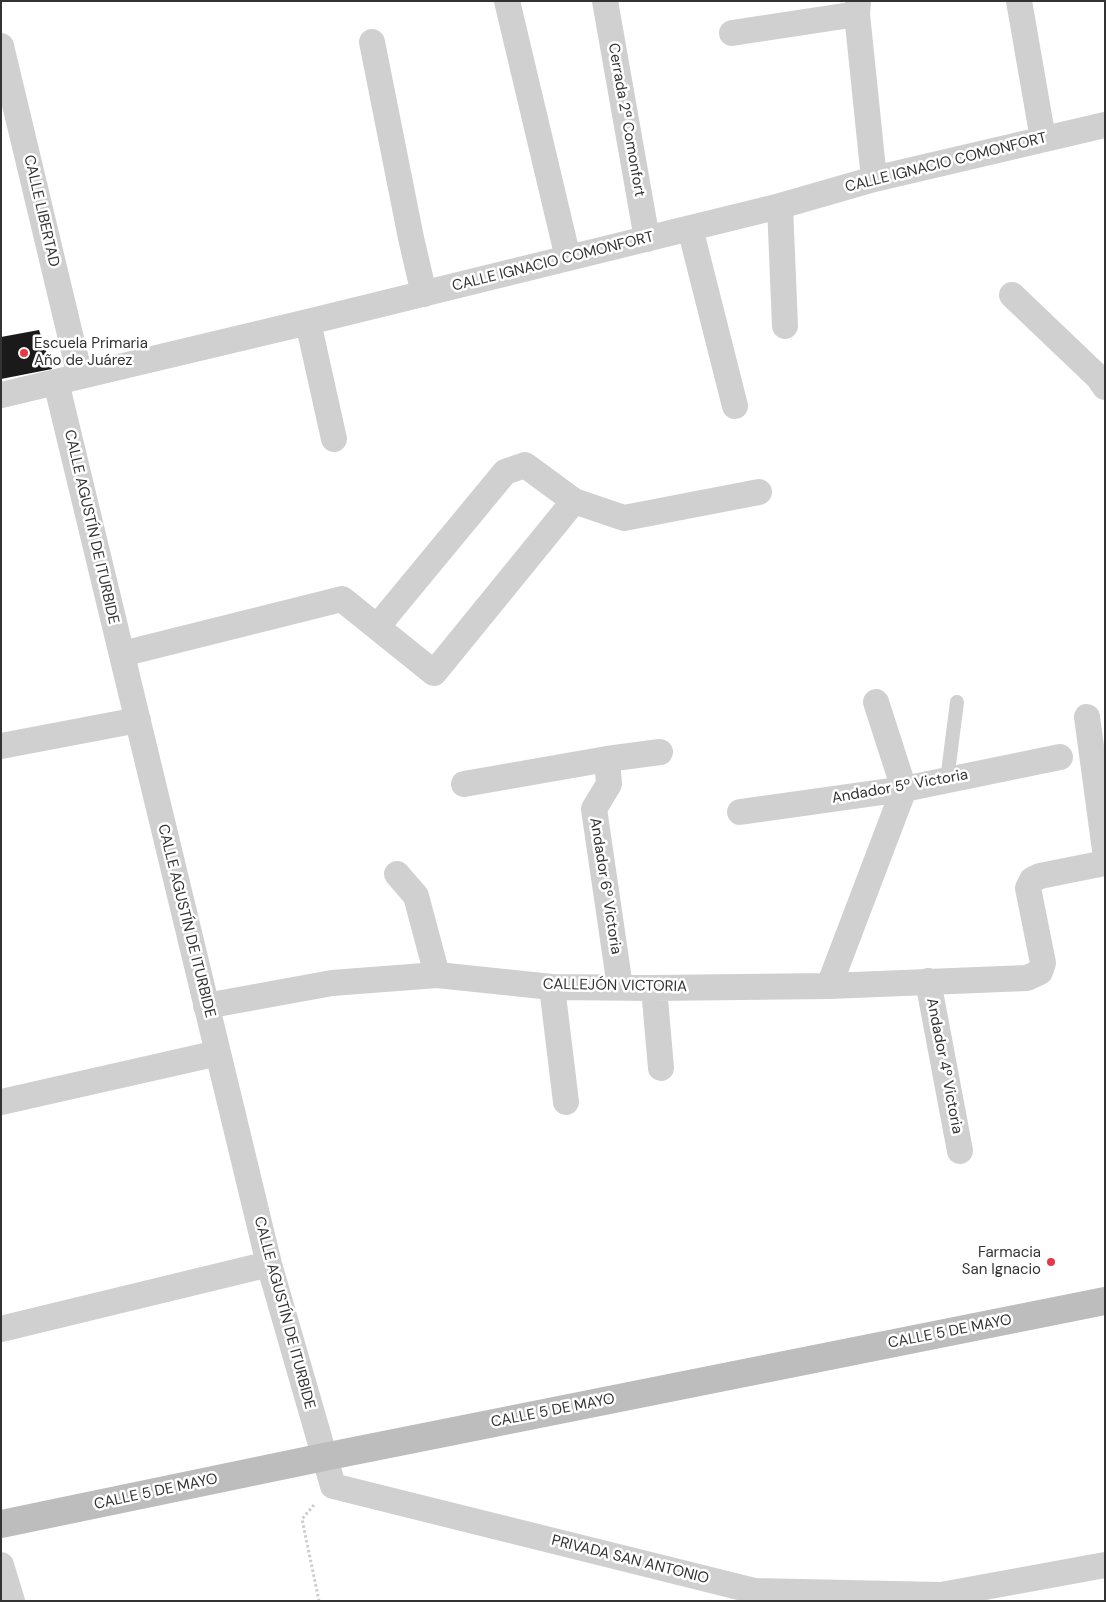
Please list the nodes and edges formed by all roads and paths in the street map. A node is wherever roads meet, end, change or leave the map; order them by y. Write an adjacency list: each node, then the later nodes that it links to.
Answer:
1 (507, 1): 14 (street)
2 (604, 1): 13 (street, Cerrada 2ª Comonfort)
3 (1018, 1): 9 (street)
4 (858, 8): 5 (street); 10 (street)
5 (732, 34)
6 (372, 42): 15 (street)
7 (1, 46): 19 (street, CALLE LIBERTAD)
8 (1105, 125): 9 (street, CALLE IGNACIO COMONFORT)
9 (1043, 139): 10 (street, CALLE IGNACIO COMONFORT)
10 (874, 179): 11 (street, CALLE IGNACIO COMONFORT)
11 (780, 206): 12 (street, CALLE IGNACIO COMONFORT); 18 (street)
12 (690, 228): 13 (street, CALLE IGNACIO COMONFORT); 22 (street)
13 (647, 239): 14 (street, CALLE IGNACIO COMONFORT)
14 (568, 258): 15 (street, CALLE IGNACIO COMONFORT)
15 (424, 294): 17 (street, CALLE IGNACIO COMONFORT)
16 (1012, 296): 20 (street)
17 (308, 322): 19 (street, CALLE IGNACIO COMONFORT); 23 (street)
18 (785, 326)
19 (68, 379): 21 (street, CALLE IGNACIO COMONFORT); 27 (street, CALLE AGUSTÍN DE ITURBIDE)
20 (1105, 387)
21 (1, 395)
22 (735, 406)
23 (334, 439)
24 (759, 492): 25 (street)
25 (574, 501): 26 (street); 26 (street)
26 (377, 627): 27 (street)
27 (122, 654): 31 (street, CALLE AGUSTÍN DE ITURBIDE)
28 (876, 702): 38 (street)
29 (957, 702): 36 (lane)
30 (1087, 717): 40 (street)
31 (138, 720): 32 (street); 49 (street, CALLE AGUSTÍN DE ITURBIDE)
32 (1, 746)
33 (660, 752): 35 (street)
34 (1060, 757): 36 (street, Andador 5º Victoria)
35 (607, 759): 37 (street); 47 (street, Andador 6º Victoria)
36 (947, 780): 38 (street, Andador 5º Victoria)
37 (464, 784)
38 (904, 789): 39 (street, Andador 5º Victoria); 45 (street)
39 (740, 812)
40 (1105, 850)
41 (1105, 863): 44 (street, CALLEJÓN VICTORIA)
42 (397, 874): 43 (street)
43 (437, 975): 46 (street, CALLEJÓN VICTORIA); 49 (street, CALLEJÓN VICTORIA)
44 (928, 981): 45 (street, CALLEJÓN VICTORIA); 54 (street, Andador 4º Victoria)
45 (829, 986): 48 (street, CALLEJÓN VICTORIA)
46 (552, 987): 47 (street, CALLEJÓN VICTORIA); 53 (street)
47 (620, 987): 48 (street, CALLEJÓN VICTORIA)
48 (654, 988): 51 (street)
49 (206, 1006): 50 (street, CALLE AGUSTÍN DE ITURBIDE)
50 (218, 1053): 52 (street); 55 (street, CALLE AGUSTÍN DE ITURBIDE)
51 (661, 1068)
52 (1, 1102)
53 (566, 1102)
54 (960, 1151)
55 (269, 1264): 57 (street); 58 (street, CALLE AGUSTÍN DE ITURBIDE)
56 (1105, 1301): 58 (street, CALLE 5 DE MAYO)
57 (1, 1329)
58 (324, 1457): 59 (street); 60 (street, CALLE 5 DE MAYO)
59 (333, 1486): 63 (street, PRIVADA SAN ANTONIO); 66 (path)
60 (1, 1524)
61 (1, 1565): 65 (street)
62 (1105, 1565): 64 (street, PRIVADA SAN ANTONIO)
63 (755, 1596): 64 (street, PRIVADA SAN ANTONIO)
64 (951, 1598)
65 (12, 1601)
66 (319, 1601)

